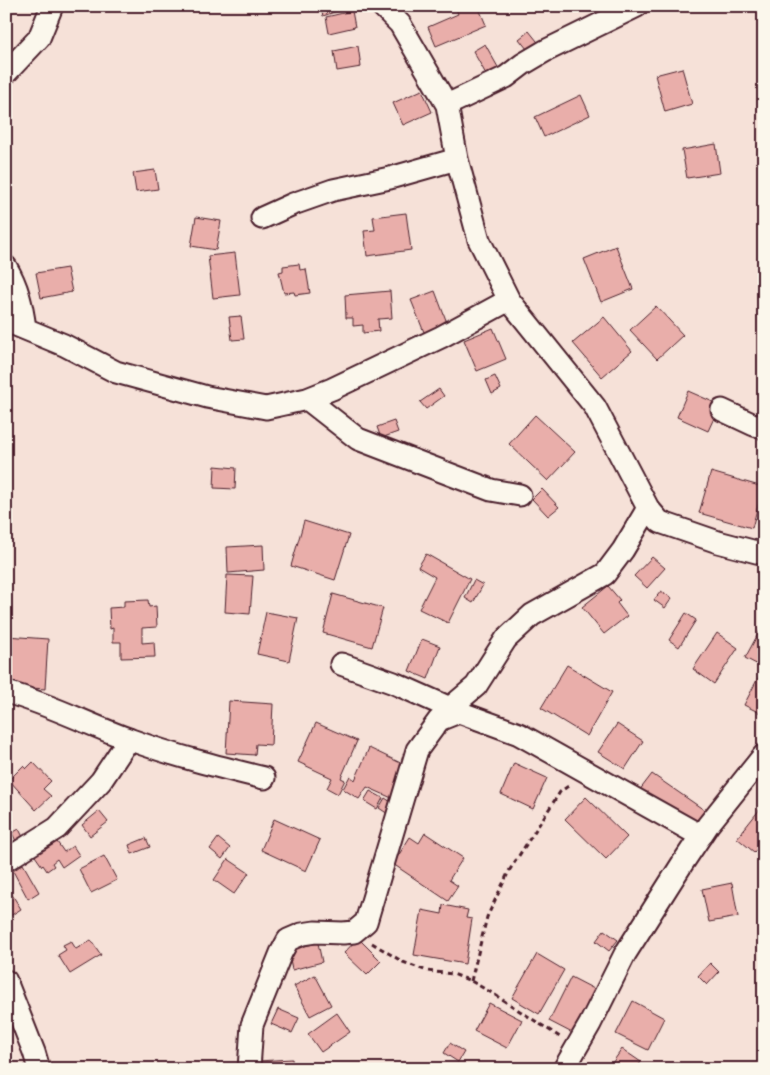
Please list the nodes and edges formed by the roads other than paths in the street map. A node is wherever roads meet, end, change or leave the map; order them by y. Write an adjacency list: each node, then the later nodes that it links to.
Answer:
1 (52, 6): 4 (street)
2 (382, 6): 5 (street)
3 (637, 6): 5 (street)
4 (6, 73)
5 (447, 105): 6 (street)
6 (457, 159): 7 (street); 9 (street)
7 (262, 218)
8 (6, 267): 10 (street)
9 (509, 300): 11 (street); 15 (street)
10 (16, 324): 11 (street)
11 (307, 399): 14 (street)
12 (722, 410): 13 (street)
13 (764, 428)
14 (520, 495)
15 (648, 508): 16 (street); 19 (street)
16 (764, 554)
17 (341, 664): 19 (street)
18 (6, 692): 20 (street)
19 (455, 710): 23 (street); 27 (street)
20 (129, 740): 22 (street); 24 (street)
21 (764, 755): 23 (street)
22 (264, 778)
23 (701, 836): 28 (street)
24 (6, 860)
25 (6, 981): 26 (street)
26 (39, 1069)
27 (249, 1069)
28 (564, 1069)

